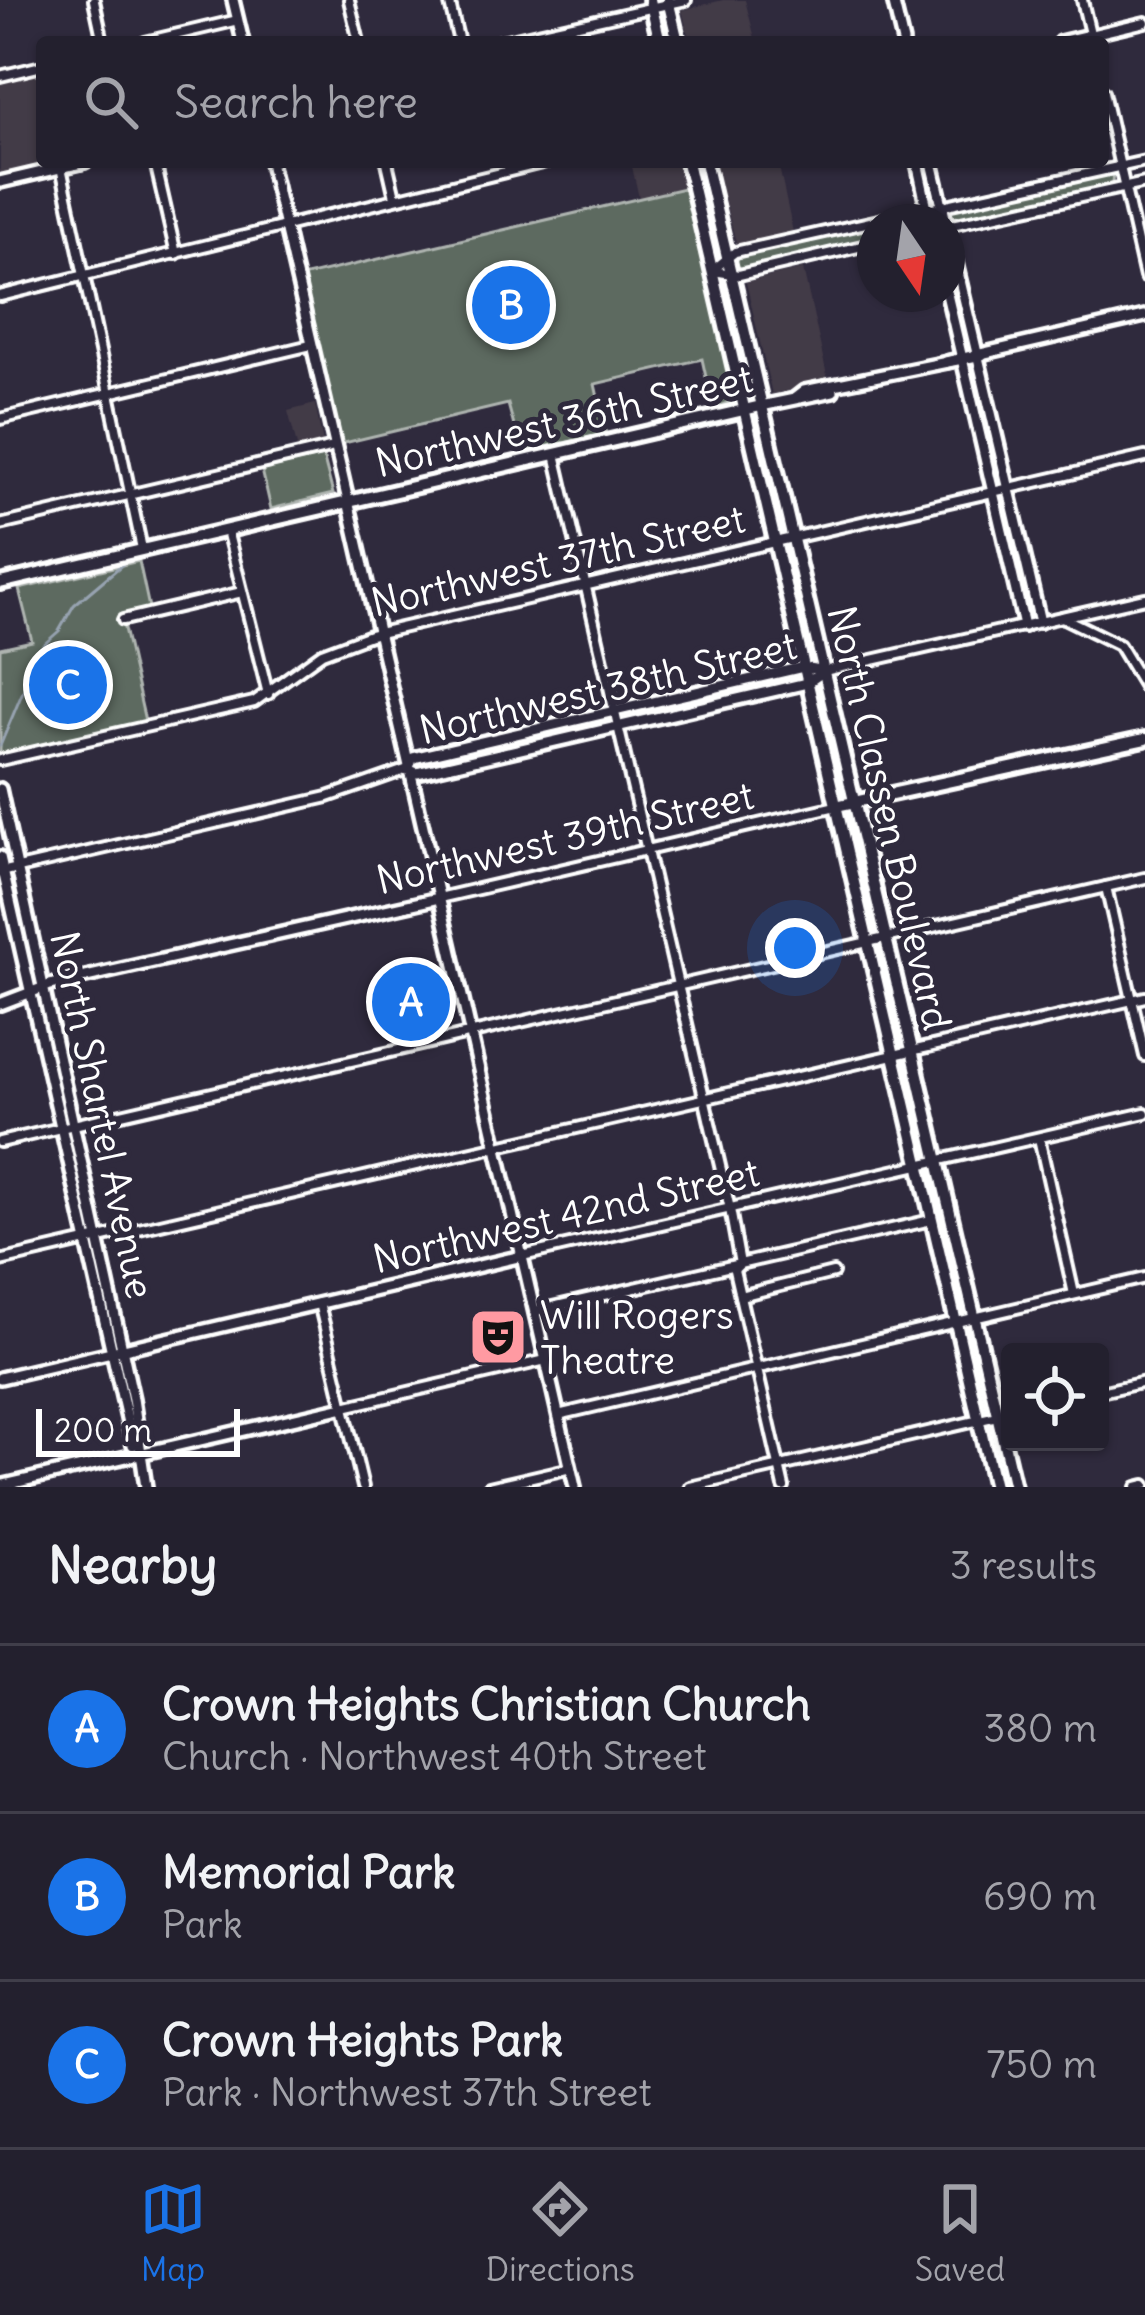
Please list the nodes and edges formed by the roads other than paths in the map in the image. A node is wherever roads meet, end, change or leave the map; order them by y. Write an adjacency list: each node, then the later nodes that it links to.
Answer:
1 (94, 0): 12 (street)
2 (233, 0): 10 (street)
3 (349, 0): 15 (street)
4 (449, 0): 16 (street)
5 (686, 0): 8 (street)
6 (893, 0): 20 (street)
7 (1082, 0): 21 (street)
8 (669, 2): 9 (street); 19 (main road)
9 (651, 4): 17 (street); 18 (main road)
10 (238, 20): 13 (street); 14 (street)
11 (1145, 22): 22 (street)
12 (102, 36)
13 (171, 36)
14 (242, 36)
15 (358, 36)
16 (458, 36)
17 (521, 36)
18 (659, 36)
19 (677, 36)
20 (902, 36)
21 (1090, 36)
22 (1101, 36)
23 (36, 67): 24 (street)
24 (0, 76)
25 (1109, 118): 27 (street)
26 (1145, 161): 27 (street)
27 (1120, 165): 28 (street); 44 (street)
28 (1109, 167)
29 (58, 168): 42 (street)
30 (62, 168): 57 (street)
31 (156, 168): 53 (street)
32 (271, 168): 51 (street)
33 (387, 168): 45 (street)
34 (488, 168): 41 (street)
35 (520, 168): 41 (street)
36 (688, 168): 55 (main road, North Classen Boulevard)
37 (706, 168): 54 (main road, North Classen Boulevard)
38 (917, 168): 46 (street)
39 (933, 168): 47 (street)
40 (1107, 168): 48 (street)
41 (490, 175): 45 (street)
42 (0, 182)
43 (1145, 183): 44 (street)
44 (1124, 187): 49 (street); 58 (street)
45 (394, 197): 51 (street)
46 (926, 204)
47 (942, 204)
48 (946, 204)
49 (965, 221)
50 (857, 226): 54 (street)
51 (285, 227): 53 (street); 63 (street)
52 (857, 247): 56 (street)
53 (176, 254): 57 (street)
54 (727, 258): 55 (street); 56 (main road, North Classen Boulevard)
55 (712, 271): 56 (street); 68 (main road, North Classen Boulevard)
56 (730, 273): 67 (main road, North Classen Boulevard)
57 (85, 276): 60 (street); 66 (street)
58 (1145, 277)
59 (965, 295): 64 (street)
60 (0, 296)
61 (951, 312): 65 (street)
62 (1145, 316): 64 (street, Northwest 36th Street)
63 (311, 345): 66 (street); 70 (street)
64 (980, 354): 65 (street, Northwest 36th Street); 73 (street)
65 (962, 358): 67 (street, Northwest 36th Street); 74 (street)
66 (112, 393): 69 (street); 75 (street)
67 (761, 406): 68 (main road, Northwest 36th Street); 79 (main road, North Classen Boulevard)
68 (745, 410): 71 (main road, Northwest 36th Street); 80 (main road, North Classen Boulevard)
69 (0, 419)
70 (334, 447): 75 (street); 76 (street)
71 (555, 452): 76 (main road, Northwest 36th Street); 83 (street)
72 (1145, 457): 73 (street, Northwest 37th Street)
73 (1008, 489): 74 (street, Northwest 37th Street); 88 (street)
74 (993, 492): 79 (street, Northwest 37th Street); 89 (street)
75 (131, 495): 77 (street); 81 (street)
76 (346, 502): 78 (main road, Northwest 36th Street); 90 (street)
77 (0, 525)
78 (227, 529): 81 (main road); 84 (street)
79 (793, 537): 80 (street, Northwest 37th Street); 92 (main road, North Classen Boulevard)
80 (773, 542): 83 (street, Northwest 37th Street); 91 (main road, North Classen Boulevard)
81 (142, 549): 82 (main road)
82 (0, 583)
83 (586, 586): 90 (street, Northwest 37th Street); 96 (street)
84 (242, 592): 87 (street); 95 (street)
85 (1145, 598): 86 (street, Northwest 38th Street)
86 (1061, 616): 88 (street, Northwest 38th Street); 94 (street)
87 (123, 620)
88 (1040, 622): 89 (street, Northwest 38th Street)
89 (1024, 626): 92 (street, Northwest 38th Street)
90 (377, 634): 95 (street, Northwest 37th Street); 100 (street)
91 (803, 667): 92 (street, Northwest 38th Street); 93 (main road, North Classen Boulevard); 96 (street, Northwest 38th Street)
92 (824, 671): 93 (street, Northwest 38th Street); 103 (main road, North Classen Boulevard)
93 (806, 683): 97 (street, Northwest 38th Street); 102 (main road, North Classen Boulevard)
94 (1145, 688)
95 (268, 694): 99 (street, Northwest 37th Street)
96 (615, 712): 97 (street); 100 (street, Northwest 38th Street)
97 (618, 727): 100 (street, Northwest 38th Street); 104 (street)
98 (1145, 739): 103 (main road, Northwest 39th Street)
99 (0, 760)
100 (409, 770): 106 (street, Northwest 38th Street); 110 (street)
101 (0, 790): 106 (street, North Shartel Avenue)
102 (836, 806): 103 (main road, Northwest 39th Street); 104 (street, Northwest 39th Street); 112 (main road, North Classen Boulevard)
103 (856, 806): 111 (main road, North Classen Boulevard)
104 (645, 850): 110 (street, Northwest 39th Street); 113 (street)
105 (0, 857): 107 (street, North Shartel Avenue)
106 (17, 868): 107 (street, Northwest 38th Street); 114 (street, North Shartel Avenue)
107 (2, 872): 115 (street, North Shartel Avenue)
108 (1145, 878): 109 (street)
109 (1106, 887): 111 (street); 117 (street)
110 (439, 898): 114 (street, Northwest 39th Street); 119 (street)
111 (886, 938): 112 (street); 120 (main road, North Classen Boulevard)
112 (867, 942): 113 (street); 121 (main road, North Classen Boulevard)
113 (678, 986): 119 (street); 123 (street)
114 (44, 988): 115 (street, Northwest 39th Street); 125 (street, North Shartel Avenue)
115 (30, 994): 118 (street, Northwest 39th Street); 126 (street, North Shartel Avenue)
116 (1145, 997): 117 (street)
117 (1132, 1000): 120 (street); 122 (street)
118 (0, 1004)
119 (470, 1034): 125 (street); 129 (street)
120 (912, 1050): 121 (street); 130 (main road, North Classen Boulevard)
121 (893, 1054): 123 (street); 131 (main road, North Classen Boulevard)
122 (1145, 1056)
123 (704, 1098): 129 (street); 132 (street)
124 (1145, 1113): 127 (street, Northwest 42nd Street)
125 (74, 1125): 126 (street); 134 (street, North Shartel Avenue)
126 (60, 1128): 128 (street); 135 (street, North Shartel Avenue)
127 (1039, 1138): 130 (street, Northwest 42nd Street); 141 (street)
128 (0, 1142)
129 (496, 1146): 134 (street); 136 (street)
130 (938, 1161): 131 (street, Northwest 42nd Street); 145 (main road, North Classen Boulevard)
131 (919, 1165): 132 (street, Northwest 42nd Street); 133 (main road, North Classen Boulevard)
132 (730, 1209): 136 (street, Northwest 42nd Street); 138 (street)
133 (931, 1220): 138 (street); 146 (main road, North Classen Boulevard)
134 (98, 1238): 135 (street); 147 (street, North Shartel Avenue)
135 (84, 1242): 137 (street); 148 (street, North Shartel Avenue)
136 (522, 1256): 143 (street, Northwest 42nd Street); 144 (street)
137 (0, 1261)
138 (740, 1264): 142 (street); 144 (street)
139 (832, 1273): 142 (street)
140 (1145, 1278): 141 (street)
141 (1074, 1295): 145 (street)
142 (740, 1296): 150 (street)
143 (320, 1303): 147 (street, Northwest 42nd Street); 155 (street)
144 (535, 1311): 149 (street)
145 (975, 1318): 146 (street); 154 (main road, North Classen Boulevard)
146 (955, 1322): 150 (street); 158 (main road, North Classen Boulevard)
147 (122, 1349): 148 (street, Northwest 42nd Street); 160 (street, North Shartel Avenue)
148 (109, 1352): 151 (street, Northwest 42nd Street); 160 (street, North Shartel Avenue)
149 (546, 1360): 155 (street); 156 (street)
150 (758, 1368): 156 (street); 161 (street)
151 (0, 1378)
152 (1145, 1382): 153 (street)
153 (1109, 1390)
154 (1001, 1405)
155 (344, 1407): 160 (street); 165 (street)
156 (558, 1415): 162 (street)
157 (1001, 1416): 158 (street)
158 (978, 1421): 161 (street); 170 (main road, North Classen Boulevard)
159 (1009, 1451): 171 (main road, North Classen Boulevard)
160 (139, 1454): 163 (street); 164 (street, North Shartel Avenue)
161 (780, 1466): 168 (street); 169 (street)
162 (571, 1468): 166 (street); 167 (street)
163 (0, 1486)
164 (146, 1487)
165 (363, 1487)
166 (489, 1487)
167 (575, 1487)
168 (690, 1487)
169 (784, 1487)
170 (994, 1487)
171 (1014, 1487)

